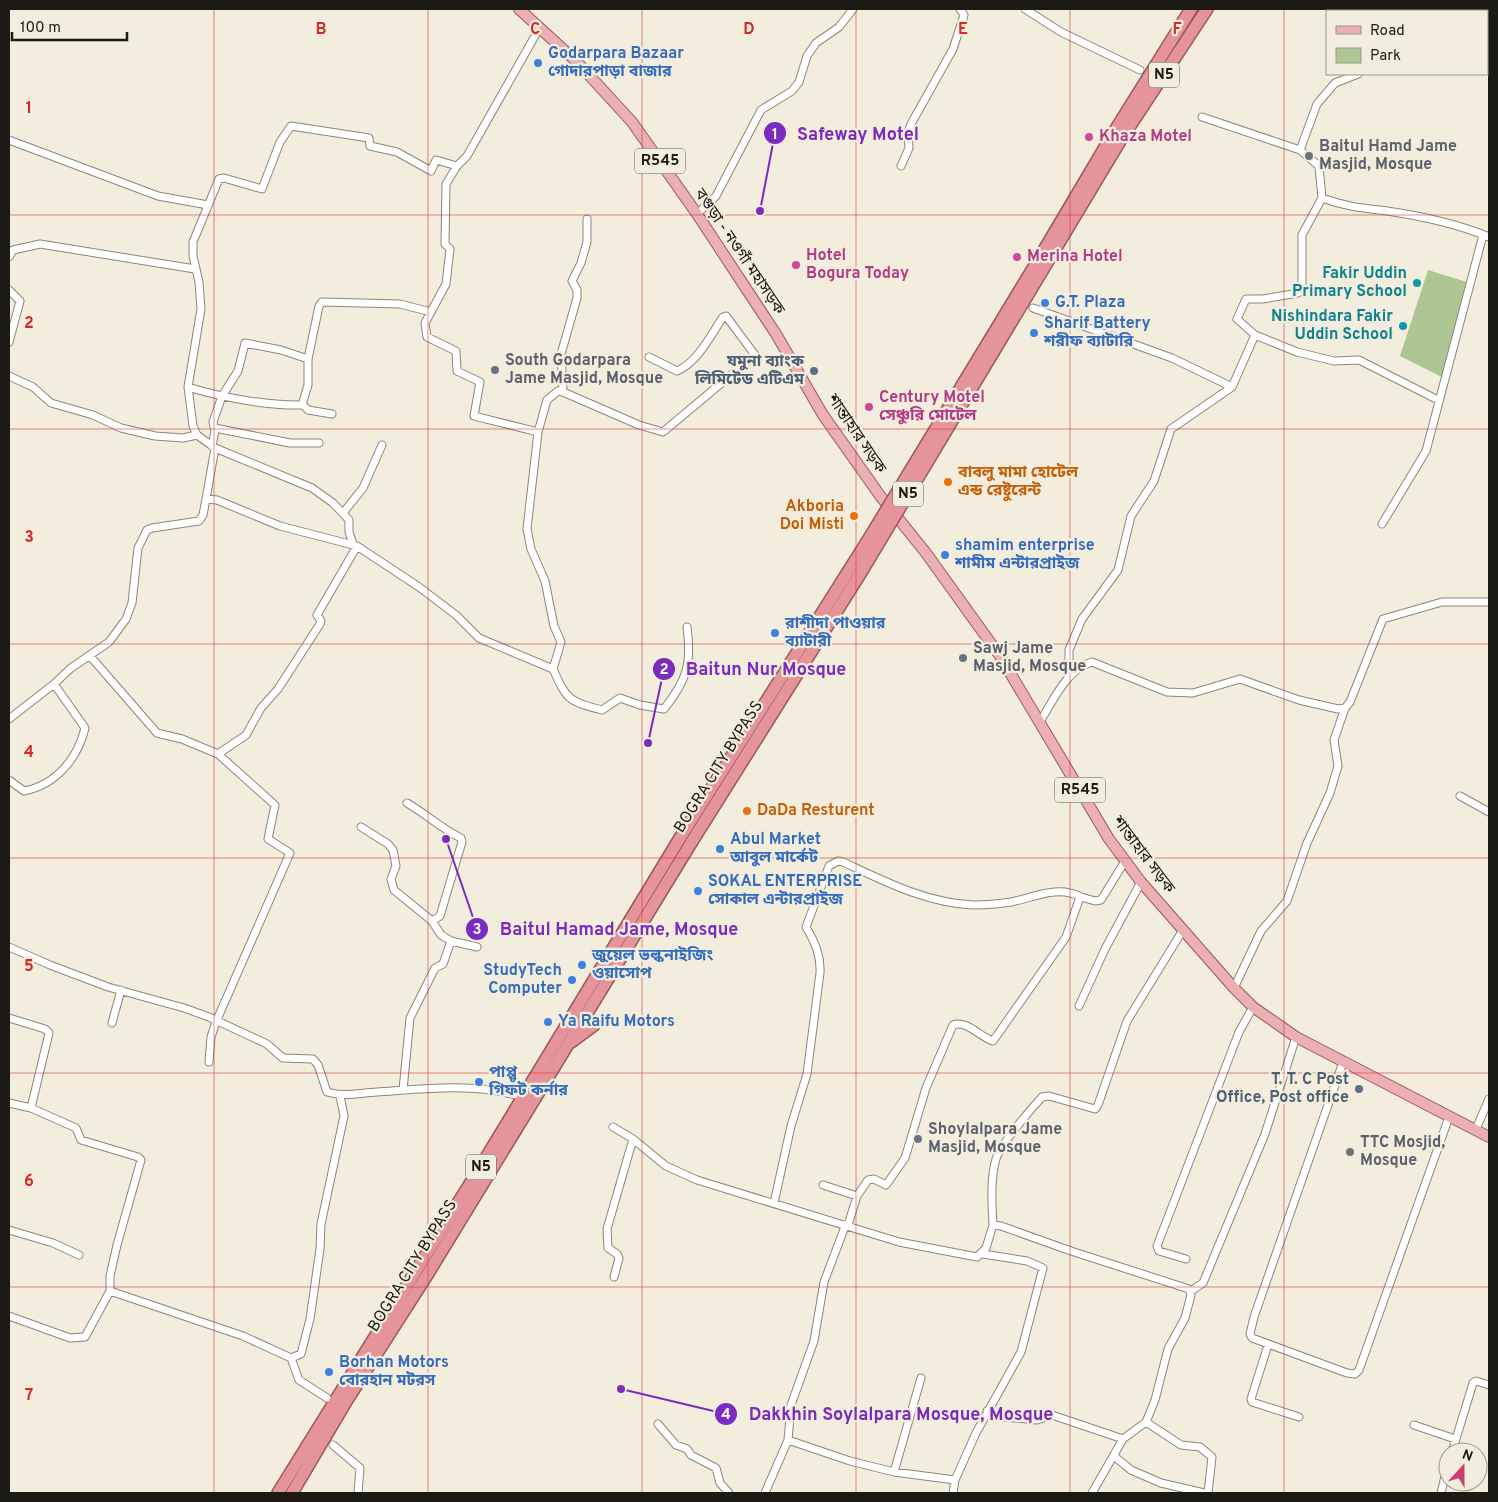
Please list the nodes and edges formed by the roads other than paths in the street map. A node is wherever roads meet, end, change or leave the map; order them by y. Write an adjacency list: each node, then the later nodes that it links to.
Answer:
1 (519, 9): 7 (main road, বগুড়া - নওগাঁ মহাসড়ক / R545)
2 (854, 9): 18 (street)
3 (960, 9): 15 (street)
4 (1025, 9): 8 (street)
5 (1188, 10): 11 (highway, BOGRA CITY BYPASS / N5)
6 (1206, 15): 11 (highway, BOGRA CITY BYPASS / N5)
7 (540, 27): 14 (street); 18 (main road, বগুড়া - নওগাঁ মহাসড়ক / R545)
8 (1140, 70)
9 (1355, 75): 13 (street)
10 (1202, 117): 13 (street)
11 (1115, 139): 81 (highway, BOGRA CITY BYPASS / N5, bridge); 126 (highway, BOGRA CITY BYPASS / N5, bridge)
12 (9, 140): 17 (street)
13 (1300, 150): 16 (street)
14 (457, 166): 17 (street); 25 (street)
15 (901, 166)
16 (1322, 198): 20 (street); 27 (street)
17 (208, 205): 22 (street)
18 (697, 214): 26 (main road, বগুড়া - নওগাঁ মহাসড়ক / R545)
19 (588, 219): 34 (street)
20 (1486, 236): 36 (street)
21 (9, 257): 22 (street)
22 (195, 269): 32 (street)
23 (9, 290): 28 (street)
24 (1033, 308): 33 (street)
25 (431, 312): 30 (street); 40 (street)
26 (776, 334): 57 (main road, শান্তাহার সড়ক / R545)
27 (1254, 335): 33 (street); 36 (street)
28 (9, 342)
29 (649, 358): 34 (street)
30 (308, 359): 35 (street); 37 (street)
31 (9, 376): 41 (street)
32 (188, 387): 35 (street); 41 (street)
33 (1232, 387): 53 (street)
34 (563, 392): 40 (street)
35 (222, 396): 37 (street); 39 (street)
36 (1438, 400): 47 (street)
37 (303, 405): 38 (street)
38 (332, 414)
39 (214, 428): 42 (street); 44 (street)
40 (538, 432): 52 (street)
41 (197, 435): 44 (street)
42 (319, 442)
43 (382, 445): 46 (street)
44 (214, 447): 45 (street); 46 (street)
45 (206, 499): 48 (street); 51 (street)
46 (343, 513): 48 (street)
47 (1382, 524)
48 (355, 545): 52 (street); 58 (street)
49 (1489, 602): 55 (street)
50 (687, 627): 52 (street)
51 (90, 656): 54 (street); 58 (street)
52 (553, 668)
53 (1074, 671): 55 (street); 57 (street)
54 (54, 684): 56 (street); 59 (street)
55 (1345, 708): 72 (street)
56 (9, 719)
57 (1039, 723): 64 (main road, শান্তাহার সড়ক / R545)
58 (218, 754): 77 (street)
59 (9, 780)
60 (1460, 796): 62 (street)
61 (407, 803): 67 (street)
62 (1489, 812)
63 (361, 827): 67 (street)
64 (1125, 860): 65 (main road, শান্তাহার সড়ক / R545); 66 (street)
65 (1141, 882): 68 (main road, শান্তাহার সড়ক / R545); 74 (street)
66 (1081, 897): 96 (street); 97 (street)
67 (432, 921): 69 (street)
68 (1183, 930): 72 (main road, শান্তাহার সড়ক / R545); 99 (street)
69 (451, 941): 71 (street); 84 (street)
70 (9, 946): 73 (street)
71 (477, 947)
72 (1234, 988): 75 (main road, শান্তাহার সড়ক / R545)
73 (121, 990): 77 (street); 78 (street)
74 (1079, 1006)
75 (1253, 1007): 80 (main road, শান্তাহার সড়ক / R545); 103 (street)
76 (9, 1018): 89 (street)
77 (216, 1022): 82 (street); 86 (street)
78 (112, 1023)
79 (594, 1026): 81 (highway)
80 (1296, 1036): 83 (main road, শান্তাহার সড়ক / R545); 106 (street)
81 (567, 1046): 127 (highway, BOGRA CITY BYPASS / N5)
82 (209, 1062)
83 (1343, 1062): 90 (main road, শান্তাহার সড়ক / R545); 108 (street)
84 (403, 1090): 85 (street); 86 (street)
85 (515, 1095)
86 (340, 1096): 109 (street)
87 (1489, 1099): 92 (street)
88 (9, 1104): 89 (street)
89 (31, 1108): 105 (street)
90 (1449, 1117): 92 (main road, শান্তাহার সড়ক / R545); 108 (street)
91 (613, 1127): 94 (street)
92 (1476, 1129): 93 (main road, শান্তাহার সড়ক / R545)
93 (1489, 1137)
94 (632, 1138): 97 (street); 104 (street)
95 (822, 1185): 96 (street)
96 (857, 1196): 98 (street)
97 (774, 1203): 98 (street)
98 (847, 1225): 101 (street); 120 (street)
99 (993, 1225): 101 (street); 106 (street)
100 (9, 1230): 102 (street)
101 (983, 1254): 113 (street)
102 (79, 1255)
103 (1186, 1259)
104 (614, 1277)
105 (110, 1291): 107 (street); 109 (street)
106 (1191, 1292): 115 (street)
107 (9, 1316)
108 (1268, 1345): 114 (street)
109 (291, 1358): 112 (street)
110 (921, 1378): 124 (street)
111 (1489, 1385): 119 (street)
112 (327, 1398)
113 (987, 1411): 118 (street); 125 (street)
114 (1300, 1417)
115 (1146, 1422): 118 (street); 134 (street)
116 (658, 1424): 129 (street)
117 (1414, 1425): 119 (street)
118 (1123, 1439): 123 (street)
119 (1455, 1439): 121 (street)
120 (788, 1440): 124 (street); 130 (street)
121 (1454, 1442)
122 (334, 1444): 128 (street)
123 (1114, 1456): 132 (street); 133 (street)
124 (894, 1472): 125 (street)
125 (955, 1480): 131 (street)
126 (278, 1493)
127 (292, 1493)
128 (358, 1493)
129 (729, 1493)
130 (765, 1493)
131 (953, 1493)
132 (1092, 1493)
133 (1204, 1493)
134 (1208, 1493)

